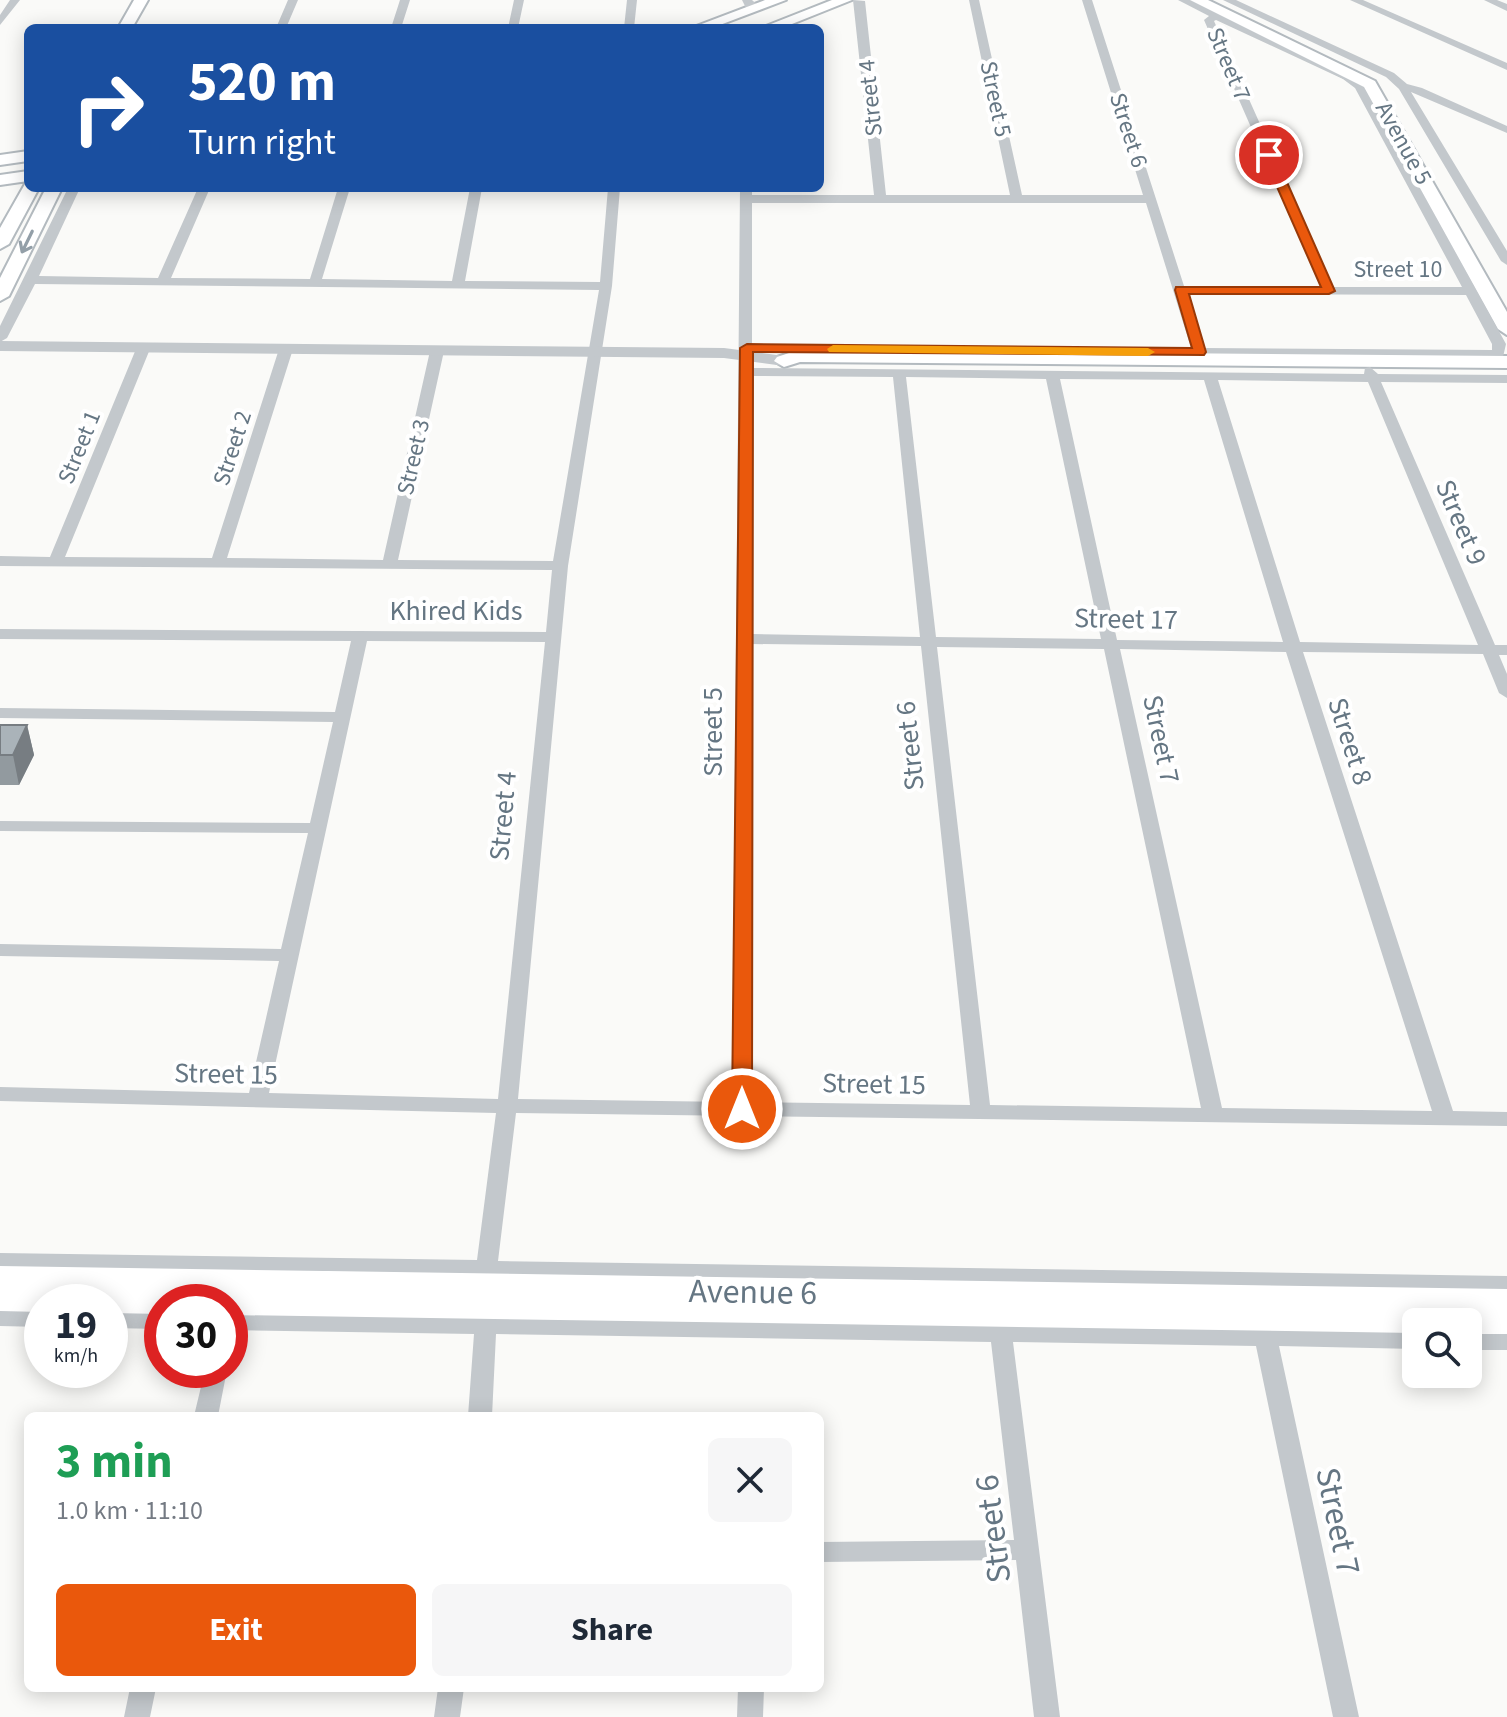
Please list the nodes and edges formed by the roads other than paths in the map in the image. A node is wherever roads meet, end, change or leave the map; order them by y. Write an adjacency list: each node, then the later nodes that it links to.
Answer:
1 (15, 0): 21 (street)
2 (141, 0): 22 (main road)
3 (159, 0): 23 (main road)
4 (293, 0): 24 (street)
5 (405, 0): 25 (street)
6 (519, 0): 26 (street)
7 (632, 0): 27 (street)
8 (779, 0): 18 (main road)
9 (845, 0): 29 (main road)
10 (858, 0): 45 (street, Street 4)
11 (974, 0): 46 (street, Street 5)
12 (1087, 0): 47 (street, Street 6)
13 (1183, 0): 19 (street)
14 (1197, 0): 62 (main road, Avenue 5)
15 (1228, 0): 31 (street)
16 (1355, 0): 30 (street)
17 (1489, 0): 20 (street)
18 (752, 4): 28 (main road)
19 (1215, 8): 52 (main road, Avenue 5); 58 (street, Street 7); 59 (street)
20 (1507, 8)
21 (0, 22)
22 (127, 24)
23 (145, 24)
24 (283, 24)
25 (397, 24)
26 (514, 24)
27 (629, 24)
28 (707, 24)
29 (779, 24)
30 (1507, 67)
31 (1403, 87): 32 (street); 48 (street)
32 (1507, 130)
33 (24, 157): 34 (main road)
34 (0, 160)
35 (24, 177): 36 (main road)
36 (0, 180)
37 (29, 192): 49 (main road)
38 (61, 192): 60 (main road, one-way to 60)
39 (62, 192): 51 (street)
40 (202, 192): 53 (street)
41 (343, 192): 54 (street)
42 (475, 192): 55 (street)
43 (614, 192): 56 (street)
44 (746, 193): 45 (street); 70 (street)
45 (880, 199): 46 (street)
46 (1017, 199): 47 (street)
47 (1152, 199): 57 (street, Street 6)
48 (1497, 232): 50 (street)
49 (0, 244)
50 (1507, 261)
51 (31, 280): 53 (street); 61 (street)
52 (1499, 280)
53 (163, 281): 54 (street)
54 (315, 282): 55 (street)
55 (458, 284): 56 (street)
56 (606, 286): 67 (street)
57 (1181, 290): 58 (street, Street 10); 68 (street, Street 6)
58 (1329, 291): 59 (street, Street 10)
59 (1471, 291): 62 (street)
60 (0, 296)
61 (0, 338)
62 (1505, 345): 71 (main road)
63 (0, 346): 64 (street)
64 (143, 349): 65 (street); 80 (street, Street 1)
65 (286, 349): 66 (street); 81 (street, Street 2)
66 (437, 351): 67 (street); 82 (street, Street 3)
67 (593, 352): 70 (street); 83 (street, Street 4)
68 (1199, 352): 69 (street); 71 (street)
69 (1169, 355): 70 (street); 71 (main road); 72 (main road)
70 (746, 359): 72 (street); 74 (street); 87 (street, Street 5)
71 (1484, 359)
72 (784, 361): 76 (main road)
73 (1507, 373): 76 (main road)
74 (899, 374): 75 (street); 88 (street, Street 6)
75 (1052, 375): 77 (street); 89 (street, Street 7)
76 (1372, 375): 77 (street); 78 (street); 91 (street, Street 9)
77 (1210, 377): 90 (street, Street 8)
78 (1507, 379)
79 (0, 561): 80 (street)
80 (56, 561): 81 (street)
81 (219, 561): 82 (street)
82 (390, 563): 83 (street)
83 (560, 566): 86 (street, Street 4)
84 (0, 634): 85 (street, Khired Kids)
85 (360, 636): 86 (street, Khired Kids); 95 (street)
86 (551, 637): 102 (street, Street 4)
87 (744, 639): 88 (street, Street 17); 103 (street, Street 5)
88 (928, 642): 89 (street, Street 17); 104 (street, Street 6)
89 (1111, 644): 90 (street, Street 17); 105 (street, Street 7)
90 (1293, 647): 91 (street, Street 17); 106 (street, Street 8)
91 (1487, 649): 92 (street, Street 17); 93 (street, Street 9)
92 (1507, 650)
93 (1507, 693)
94 (0, 713): 95 (street)
95 (342, 717): 97 (street)
96 (0, 826): 97 (street)
97 (318, 828): 99 (street)
98 (0, 950): 99 (street)
99 (289, 955): 101 (street)
100 (0, 1094): 101 (street, Street 15)
101 (257, 1102): 102 (street, Street 15)
102 (507, 1106): 103 (street, Street 15); 111 (street, Street 4)
103 (742, 1109): 104 (street, Street 15)
104 (981, 1112): 105 (street, Street 15)
105 (1213, 1116): 106 (street, Street 15)
106 (1445, 1119): 107 (street, Street 15)
107 (1507, 1119)
108 (0, 1261): 111 (street)
109 (0, 1278): 111 (main road, Avenue 6)
110 (1507, 1284): 111 (street)
111 (486, 1298): 113 (main road, Avenue 6); 115 (main road, Avenue 6); 118 (street); 119 (main road, Avenue 6); 120 (street); 127 (street, Street 4)
112 (0, 1299): 114 (main road)
113 (1507, 1301)
114 (144, 1302)
115 (248, 1303)
116 (0, 1318): 117 (street)
117 (24, 1319)
118 (248, 1320)
119 (1507, 1322)
120 (1001, 1333): 121 (street); 128 (street, Street 6)
121 (1266, 1340): 122 (street); 137 (street, Street 7)
122 (1402, 1340)
123 (1482, 1341): 124 (street)
124 (1507, 1341)
125 (212, 1388): 126 (street)
126 (207, 1412)
127 (480, 1412)
128 (1029, 1550): 129 (street); 136 (street, Street 6)
129 (824, 1552)
130 (142, 1692): 133 (street)
131 (450, 1692): 134 (street)
132 (751, 1692): 135 (street)
133 (137, 1717)
134 (447, 1717)
135 (750, 1717)
136 (1047, 1717)
137 (1346, 1717)

